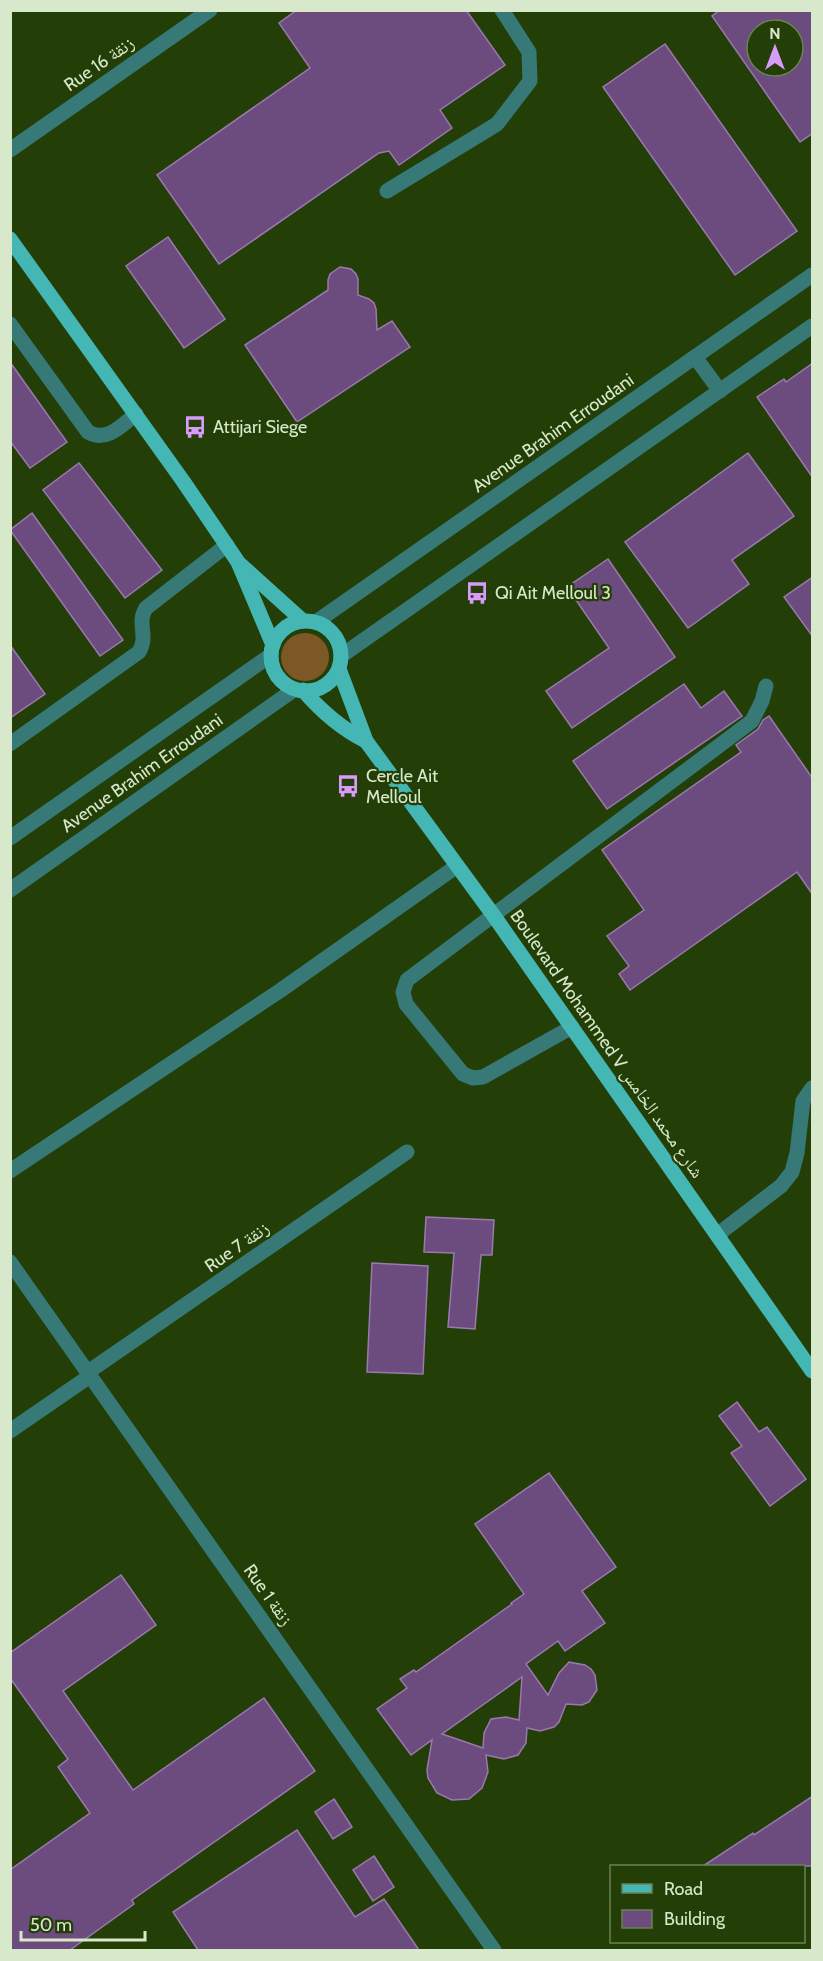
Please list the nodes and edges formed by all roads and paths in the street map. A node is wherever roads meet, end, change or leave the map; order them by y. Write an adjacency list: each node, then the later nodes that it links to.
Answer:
1 (210, 10): 3 (street, Rue 16 زنقة)
2 (502, 10): 4 (street)
3 (10, 150)
4 (387, 191)
5 (10, 239): 11 (main road)
6 (813, 275): 9 (street, Avenue Brahim Erroudani)
7 (10, 324): 11 (street)
8 (813, 326): 10 (street)
9 (695, 357): 10 (street); 14 (street, Avenue Brahim Erroudani)
10 (720, 391): 16 (street)
11 (136, 414): 12 (main road)
12 (227, 545): 13 (main road); 20 (street)
13 (238, 562): 14 (main road); 15 (main road)
14 (310, 622): 15 (main road); 16 (main road)
15 (272, 650): 18 (main road); 21 (street, Avenue Brahim Erroudani)
16 (340, 662): 18 (main road); 19 (main road, Boulevard Mohammed V شارع محمد الخامس)
17 (766, 686): 24 (street)
18 (299, 690): 19 (main road, Boulevard Mohammed V شارع محمد الخامس); 23 (street, Avenue Brahim Erroudani)
19 (366, 741): 22 (main road, Boulevard Mohammed V شارع محمد الخامس)
20 (10, 744)
21 (10, 838)
22 (457, 866): 24 (main road, Boulevard Mohammed V شارع محمد الخامس); 28 (street)
23 (10, 890)
24 (494, 916): 25 (main road, Boulevard Mohammed V شارع محمد الخامس); 25 (street)
25 (572, 1027): 29 (main road, Boulevard Mohammed V شارع محمد الخامس)
26 (813, 1088): 29 (street)
27 (407, 1152): 32 (street, Rue 7 زنقة)
28 (10, 1171)
29 (717, 1235): 31 (main road, Boulevard Mohammed V شارع محمد الخامس)
30 (13, 1272): 32 (street, Rue 1 زنقة)
31 (813, 1371)
32 (89, 1374): 33 (street, Rue 7 زنقة); 34 (street, Rue 1 زنقة)
33 (10, 1431)
34 (494, 1950)

